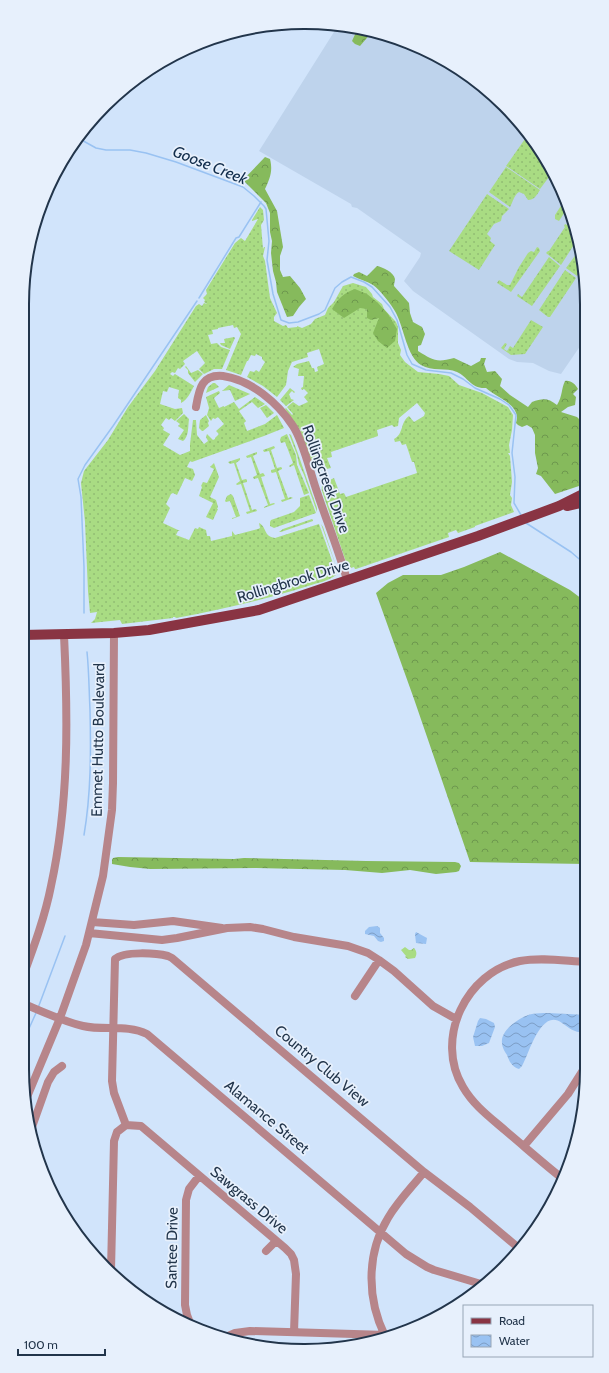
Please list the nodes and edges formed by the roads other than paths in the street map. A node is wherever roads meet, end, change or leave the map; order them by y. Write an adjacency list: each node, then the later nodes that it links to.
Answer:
1 (196, 407): 5 (street, Rollingcreek Drive)
2 (580, 496): 4 (main road)
3 (580, 504): 4 (main road)
4 (559, 506): 5 (main road, Rollingbrook Drive)
5 (347, 580): 6 (main road, Rollingbrook Drive)
6 (114, 633): 8 (main road, Rollingbrook Drive); 9 (street, Emmet Hutto Boulevard)
7 (29, 635): 8 (main road, Rollingbrook Drive)
8 (64, 635): 12 (street, Emmet Hutto Boulevard)
9 (92, 922): 10 (street); 11 (street, Emmet Hutto Boulevard)
10 (227, 928): 11 (street); 13 (street)
11 (89, 933): 17 (street, Emmet Hutto Boulevard)
12 (29, 959)
13 (379, 960): 15 (street); 18 (street)
14 (580, 962): 18 (street)
15 (355, 996)
16 (29, 1005): 17 (street, Alamance Street)
17 (60, 1018): 19 (street, Alamance Street); 22 (street, Emmet Hutto Boulevard)
18 (456, 1018): 25 (street)
19 (113, 1028): 24 (street); 26 (street, Country Club View); 29 (street, Alamance Street)
20 (62, 1066): 23 (street)
21 (580, 1076): 25 (street)
22 (30, 1089)
23 (34, 1122)
24 (126, 1125): 28 (street, Sawgrass Drive); 33 (street)
25 (524, 1146): 27 (street)
26 (424, 1172): 29 (street); 31 (street, Country Club View)
27 (558, 1175)
28 (199, 1176): 30 (street, Sawgrass Drive); 35 (street, Santee Drive)
29 (381, 1232): 34 (street, Alamance Street); 37 (street)
30 (276, 1241): 32 (street); 36 (street, Sawgrass Drive)
31 (516, 1245)
32 (266, 1251)
33 (111, 1264)
34 (477, 1283)
35 (188, 1318)
36 (294, 1332): 38 (street); 39 (street)
37 (384, 1332)
38 (232, 1335)
39 (377, 1335)

